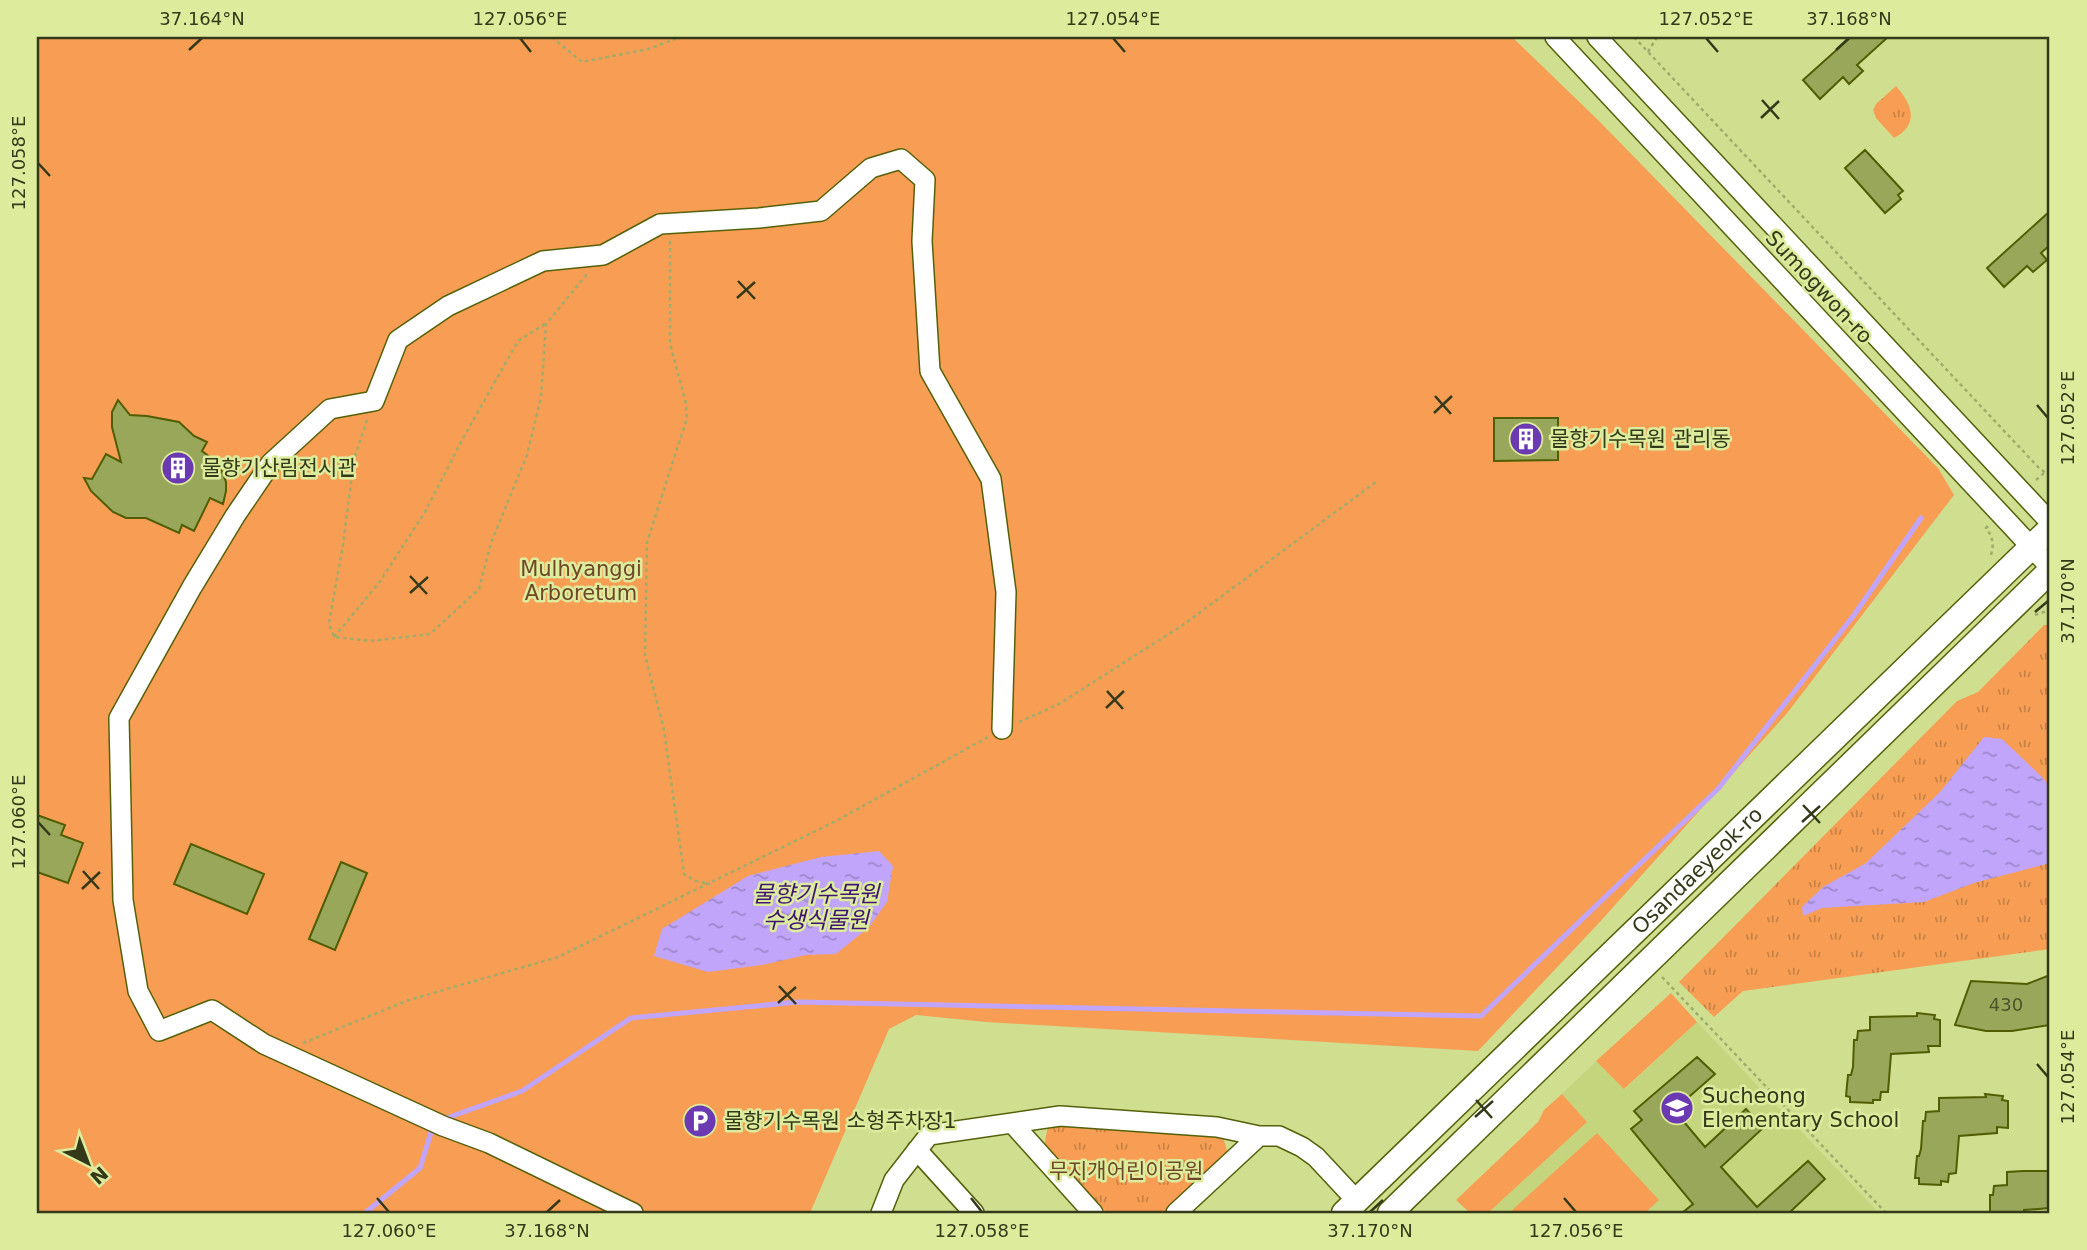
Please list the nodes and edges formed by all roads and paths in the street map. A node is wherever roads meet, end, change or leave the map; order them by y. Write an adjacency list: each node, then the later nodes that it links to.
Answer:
1 (552, 37): 2 (path)
2 (681, 37)
3 (1555, 37): 16 (street, Sumogwon-ro)
4 (1597, 37): 14 (street, Sumogwon-ro)
5 (1634, 37): 7 (path)
6 (1657, 37): 7 (path)
7 (1648, 52): 12 (path)
8 (670, 223): 9 (street); 21 (street); 22 (path)
9 (603, 255): 10 (path); 11 (street)
10 (546, 324): 20 (path); 20 (path)
11 (374, 401): 20 (path); 24 (street)
12 (2050, 476)
13 (1376, 482): 21 (path)
14 (2050, 522)
15 (2050, 529): 16 (main road, Osandaeyeok-ro)
16 (2032, 547): 17 (street, Sumogwon-ro); 28 (main road, Osandaeyeok-ro)
17 (2050, 569): 23 (main road, Osandaeyeok-ro)
18 (2050, 610): 19 (path)
19 (2034, 616)
20 (334, 637)
21 (1002, 729): 22 (path)
22 (711, 884): 24 (path)
23 (1648, 962): 34 (main road, Osandaeyeok-ro); 35 (path)
24 (274, 1048): 29 (street)
25 (1013, 1124): 26 (street); 27 (street); 32 (street)
26 (1259, 1136): 28 (street); 33 (street)
27 (917, 1150): 30 (street); 31 (street)
28 (1351, 1207)
29 (633, 1213)
30 (881, 1213)
31 (974, 1213)
32 (1093, 1213)
33 (1176, 1213)
34 (1390, 1213)
35 (1886, 1213)

